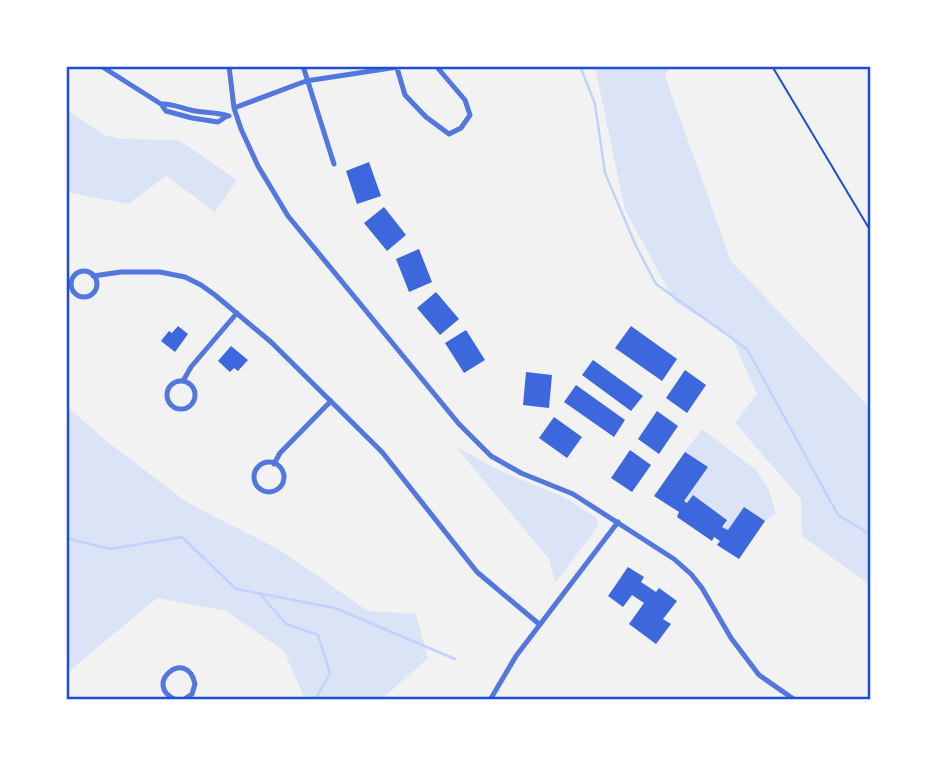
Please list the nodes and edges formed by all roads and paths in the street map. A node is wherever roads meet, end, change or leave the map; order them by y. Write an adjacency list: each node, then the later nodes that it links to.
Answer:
1 (101, 66): 9 (street)
2 (229, 66): 8 (street)
3 (303, 66): 7 (street)
4 (436, 66): 6 (street)
5 (772, 66): 11 (path)
6 (400, 67): 7 (street)
7 (306, 81): 8 (street); 10 (street)
8 (234, 108): 9 (street)
9 (236, 116): 17 (street)
10 (334, 164)
11 (870, 230)
12 (93, 275): 12 (street); 13 (street)
13 (237, 313): 14 (street); 15 (street)
14 (183, 381): 14 (street)
15 (331, 401): 16 (street); 18 (street)
16 (274, 464): 16 (street)
17 (618, 522): 18 (street); 22 (street)
18 (539, 624): 21 (street)
19 (173, 699): 20 (street)
20 (183, 699)
21 (490, 699)
22 (795, 699)

